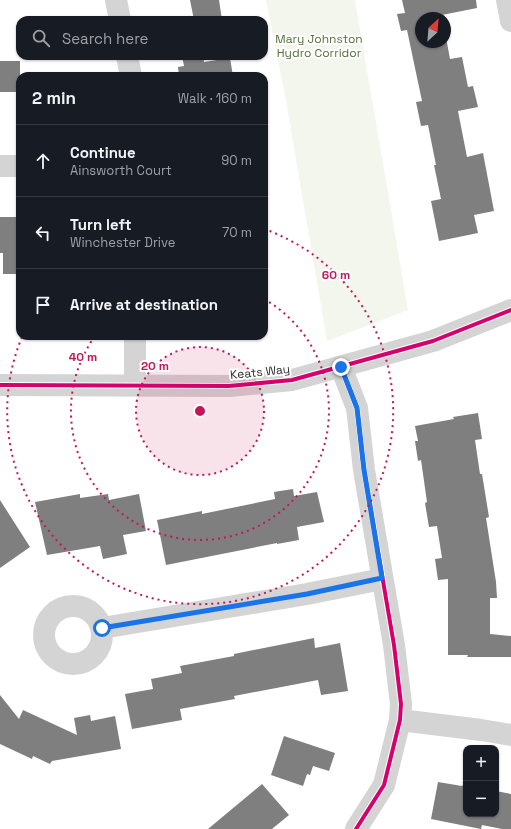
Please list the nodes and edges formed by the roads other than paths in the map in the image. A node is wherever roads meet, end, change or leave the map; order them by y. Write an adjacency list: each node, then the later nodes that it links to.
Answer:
1 (116, 0): 3 (street)
2 (507, 0): 4 (street)
3 (119, 16)
4 (511, 21)
5 (128, 60): 6 (street)
6 (129, 72)
7 (0, 166): 8 (street)
8 (16, 166)
9 (511, 310): 11 (street, Keats Way)
10 (134, 340): 13 (street)
11 (341, 367): 13 (street, Keats Way); 14 (street)
12 (0, 385): 13 (street, Keats Way)
13 (135, 385)
14 (382, 578): 15 (street); 16 (street)
15 (102, 628)
16 (400, 720): 17 (street); 18 (street)
17 (511, 735)
18 (356, 829)

